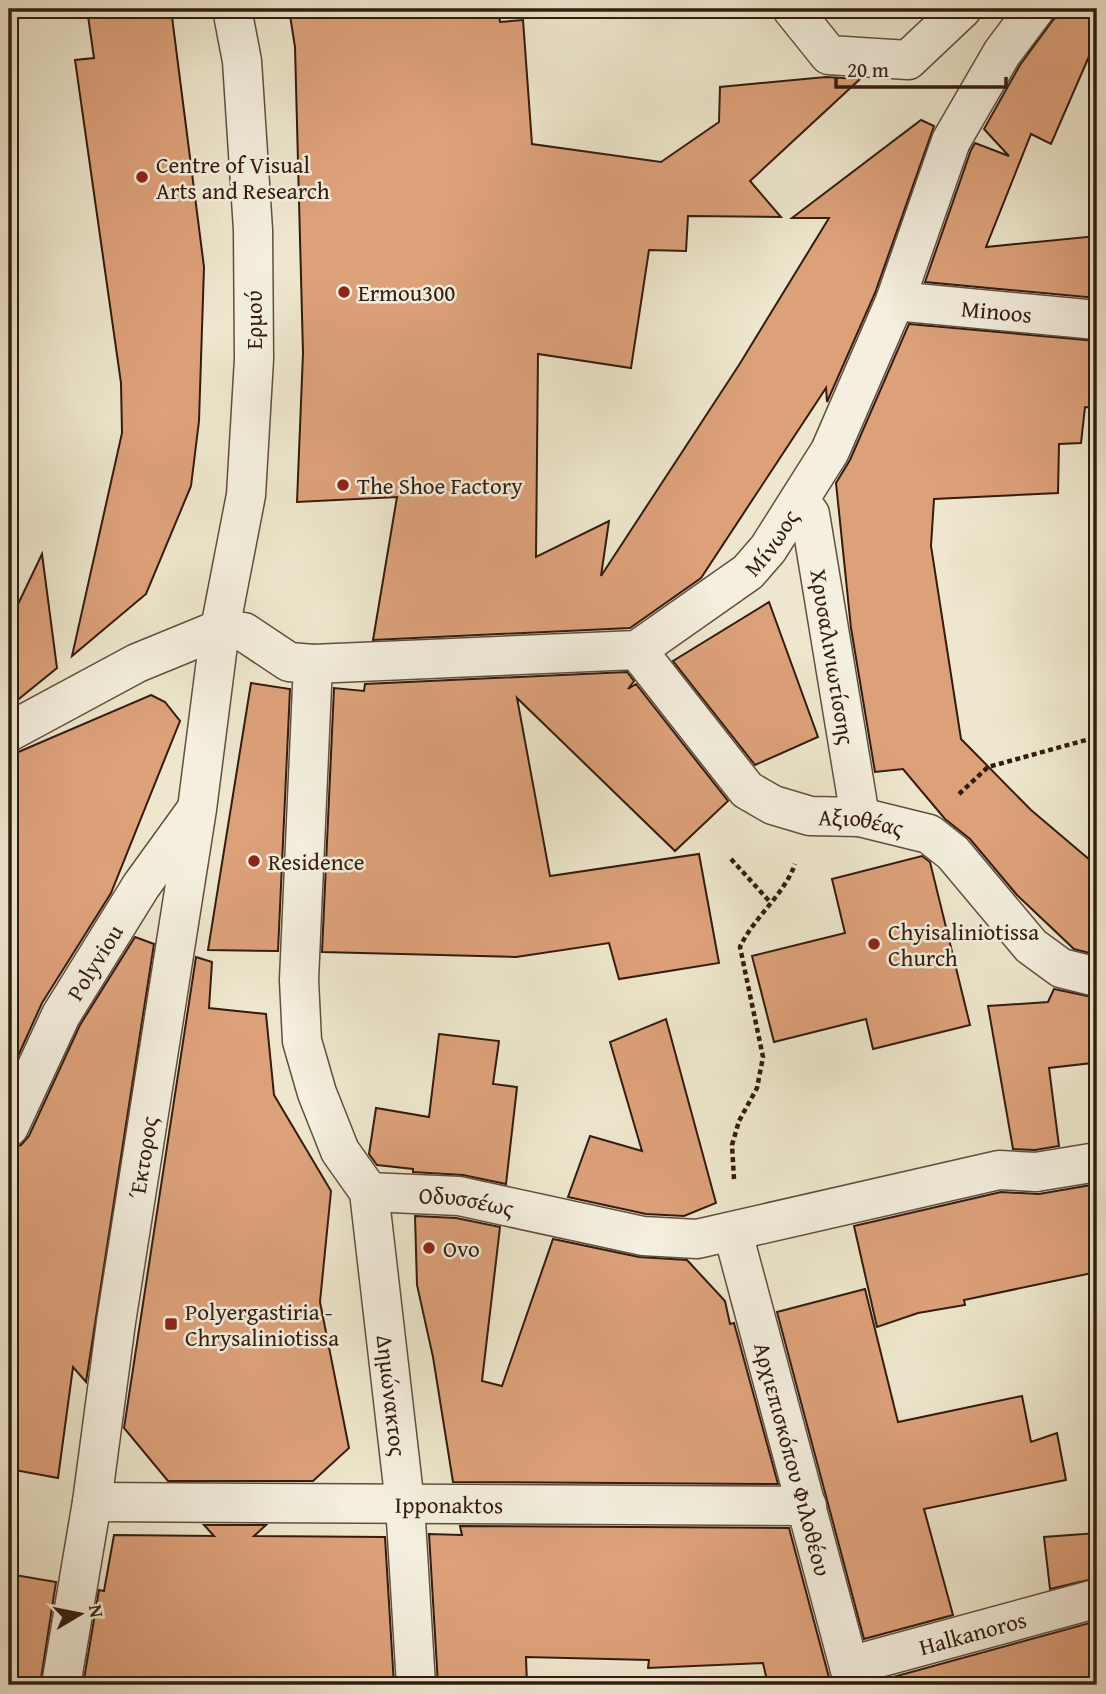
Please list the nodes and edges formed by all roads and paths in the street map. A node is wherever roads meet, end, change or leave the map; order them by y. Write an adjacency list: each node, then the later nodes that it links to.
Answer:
1 (232, 9): 8 (street, Ερμού)
2 (792, 9): 3 (street)
3 (962, 9)
4 (1017, 15): 5 (street, Μίνωος)
5 (895, 301): 6 (street, Minoos); 7 (street, Μίνωος)
6 (1097, 320)
7 (800, 501): 9 (street, Μίνωος); 14 (street, Χρυσαλινιωτίσσης)
8 (220, 629): 10 (street); 11 (street); 13 (street, Έκτορος)
9 (637, 650): 10 (street); 14 (street, Αξιοθέας)
10 (313, 664): 22 (street)
11 (9, 732)
12 (1097, 737): 15 (path)
13 (197, 809): 20 (street, Polyviou); 25 (street, Έκτορος)
14 (860, 817): 15 (street, Αξιοθέας)
15 (929, 834): 19 (street, Αξιοθέας)
16 (731, 859): 18 (path)
17 (794, 868): 18 (path)
18 (771, 903): 23 (path)
19 (1097, 977)
20 (9, 1127)
21 (1097, 1162): 24 (street, Οδυσσέως)
22 (369, 1192): 24 (street, Οδυσσέως); 26 (street, Δημώνακτος)
23 (735, 1192)
24 (733, 1233): 27 (street, Αρχιεπισκόπου Φιλοθέου)
25 (92, 1502): 26 (street, Ipponaktos); 30 (street, Έκτορος)
26 (405, 1504): 27 (street, Ipponaktos); 31 (street, Δημώνακτος)
27 (807, 1506): 29 (street, Αρχιεπισκόπου Φιλοθέου)
28 (1095, 1599): 29 (street, Halkanoros)
29 (851, 1676)
30 (61, 1685)
31 (416, 1685)

